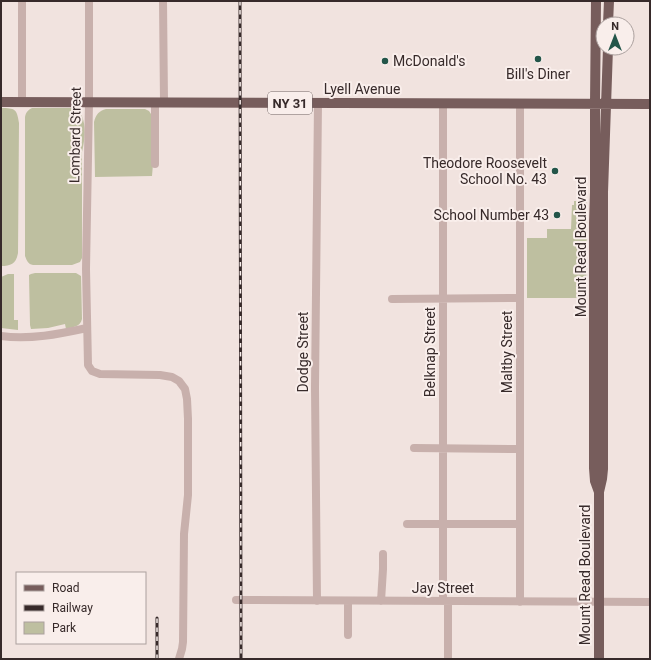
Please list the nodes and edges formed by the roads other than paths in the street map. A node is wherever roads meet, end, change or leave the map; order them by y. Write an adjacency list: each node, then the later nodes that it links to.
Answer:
1 (22, 1): 9 (street)
2 (89, 1): 10 (street, Lombard Street)
3 (163, 1): 11 (street)
4 (596, 1): 15 (main road, Mount Read Boulevard)
5 (609, 1): 6 (main road)
6 (608, 16)
7 (608, 56): 16 (main road, Mount Read Boulevard)
8 (1, 102): 9 (main road, Lyell Avenue / NY 31)
9 (22, 102): 10 (main road, Lyell Avenue / NY 31)
10 (89, 102): 11 (main road, Lyell Avenue / NY 31); 22 (street, Lombard Street)
11 (159, 102): 12 (main road, Lyell Avenue / NY 31); 18 (street)
12 (318, 103): 13 (main road, Lyell Avenue / NY 31); 33 (street, Dodge Street)
13 (443, 103): 14 (main road, Lyell Avenue / NY 31); 21 (street, Belknap Street)
14 (520, 103): 15 (main road, Lyell Avenue / NY 31); 19 (street, Maltby Street)
15 (595, 104): 16 (main road, Lyell Avenue / NY 31); 27 (main road, Mount Read Boulevard)
16 (606, 104): 17 (main road, Lyell Avenue / NY 31); 27 (main road, Mount Read Boulevard)
17 (650, 104)
18 (155, 164)
19 (520, 298): 21 (street); 26 (street, Maltby Street)
20 (392, 299): 21 (street)
21 (443, 299): 25 (street, Belknap Street)
22 (87, 328): 23 (street); 41 (street, Lombard Street)
23 (1, 336)
24 (414, 448): 25 (street)
25 (443, 448): 26 (street); 29 (street, Belknap Street)
26 (520, 449): 30 (street, Maltby Street)
27 (599, 492): 38 (main road, Mount Read Boulevard)
28 (408, 524): 29 (street)
29 (443, 524): 30 (street); 36 (street, Belknap Street)
30 (520, 524): 37 (street, Maltby Street)
31 (383, 554): 35 (street)
32 (236, 600): 33 (street, Jay Street)
33 (317, 601): 34 (street, Jay Street)
34 (348, 601): 35 (street, Jay Street); 40 (street)
35 (381, 601): 36 (street, Jay Street)
36 (445, 601): 37 (street, Jay Street); 42 (street, Belknap Street)
37 (520, 602): 38 (street, Jay Street)
38 (599, 602): 39 (street, Jay Street); 43 (main road, Mount Read Boulevard)
39 (650, 602)
40 (348, 635)
41 (179, 659)
42 (448, 659)
43 (599, 659)

